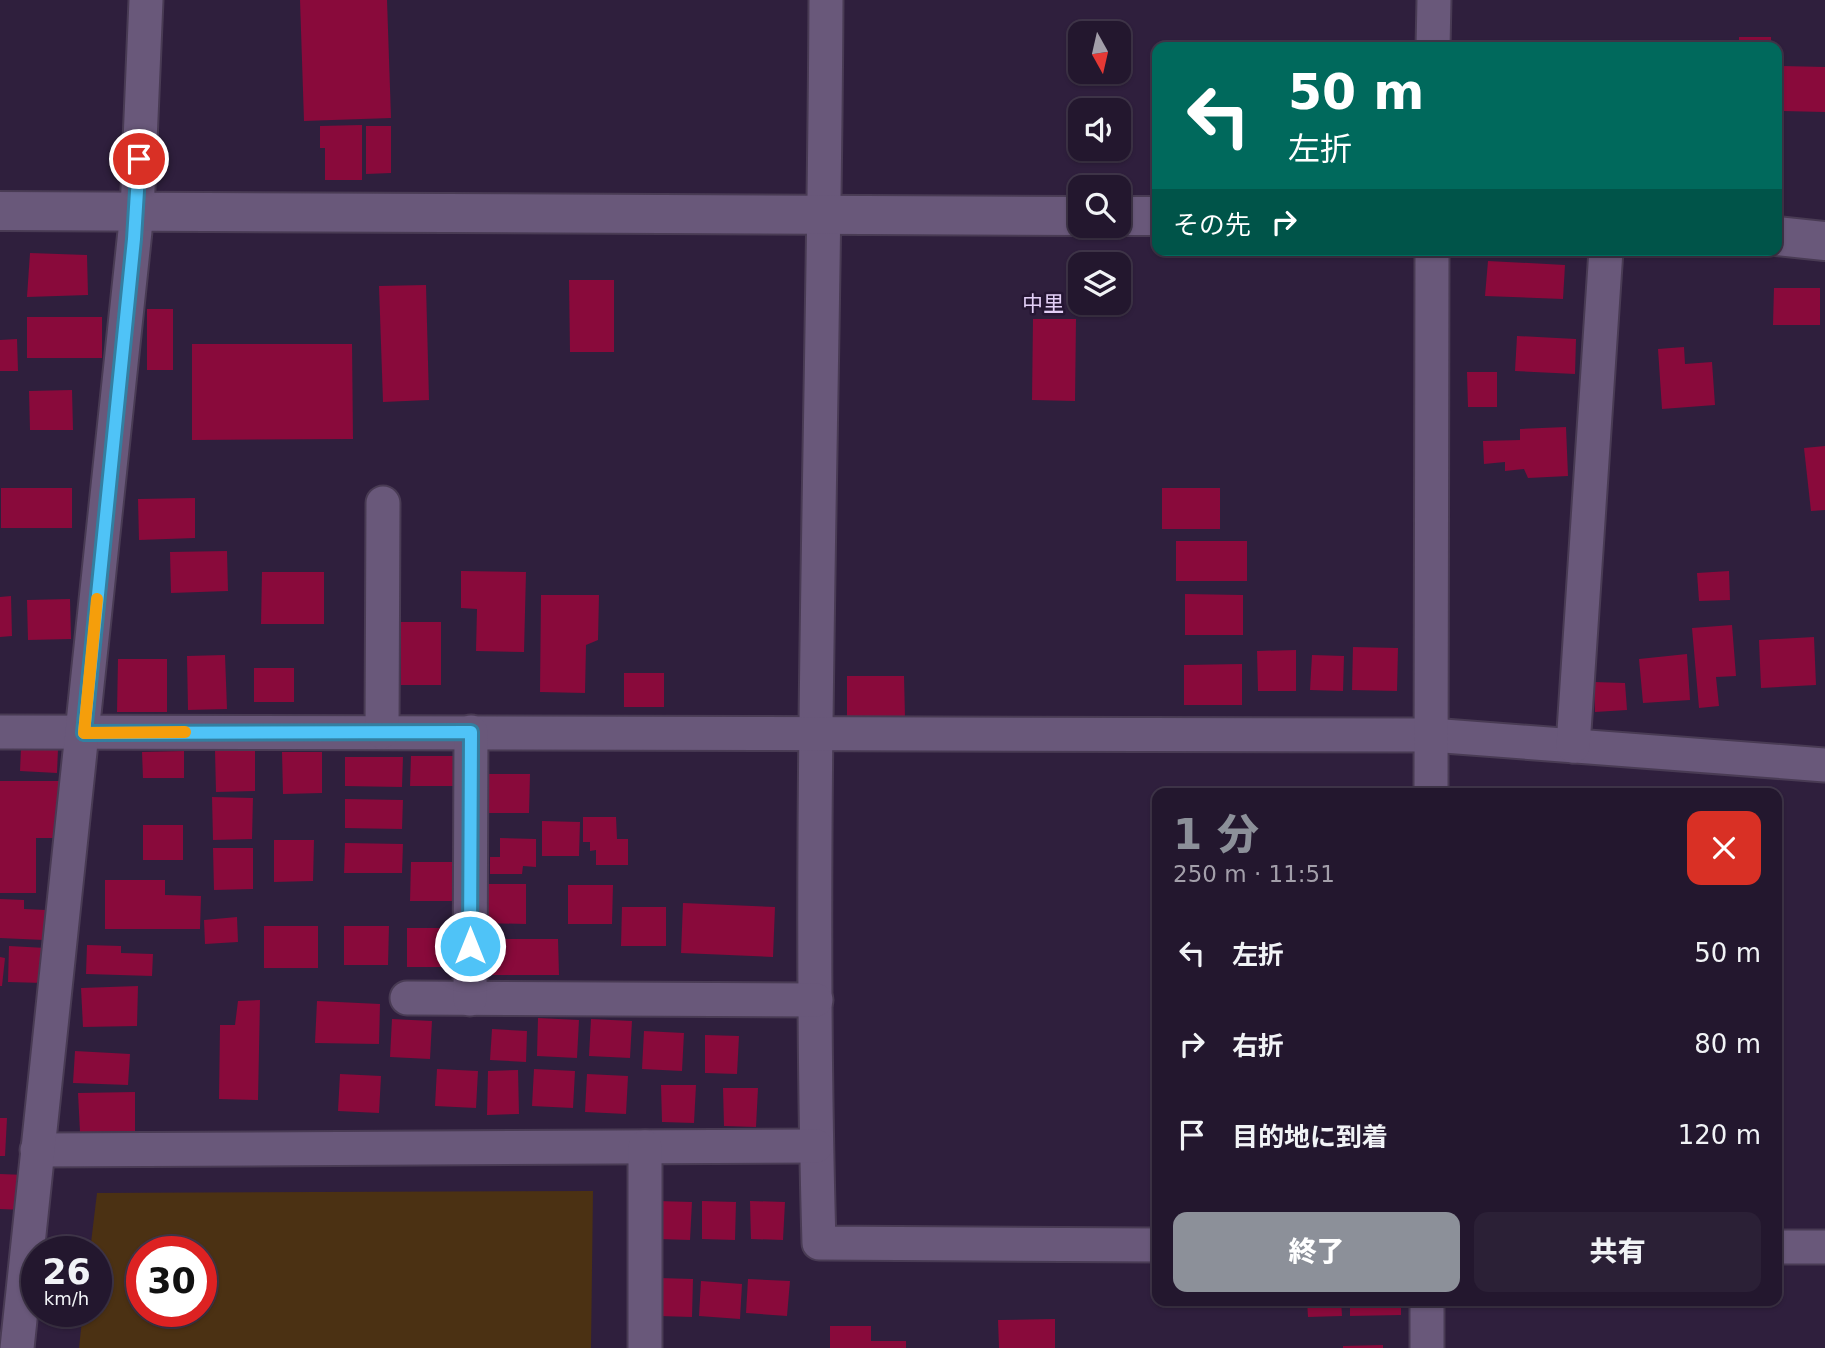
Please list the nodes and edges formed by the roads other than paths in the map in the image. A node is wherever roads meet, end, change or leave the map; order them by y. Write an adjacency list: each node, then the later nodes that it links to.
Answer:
1 (146, 0): 6 (street)
2 (826, 0): 7 (street)
3 (1434, 0): 4 (street)
4 (1433, 42)
5 (0, 211): 6 (street)
6 (136, 212): 7 (street); 20 (street)
7 (825, 216): 8 (street); 19 (street)
8 (1068, 216)
9 (1131, 216): 10 (street)
10 (1152, 216)
11 (1782, 237): 12 (street)
12 (1825, 241)
13 (1432, 256): 21 (street)
14 (1606, 256): 22 (street)
15 (383, 503): 17 (street)
16 (0, 732): 20 (street)
17 (382, 732): 18 (street); 20 (street)
18 (471, 732): 19 (street); 26 (street)
19 (817, 732): 21 (street); 27 (street)
20 (84, 733): 30 (street)
21 (1431, 735): 22 (street); 24 (street)
22 (1573, 746): 23 (street)
23 (1825, 765)
24 (1431, 788)
25 (407, 998): 26 (street)
26 (470, 999): 27 (street)
27 (816, 1000): 28 (street)
28 (816, 1146): 29 (street); 32 (street)
29 (645, 1147): 30 (street); 37 (street)
30 (37, 1150): 31 (street)
31 (13, 1239): 36 (street)
32 (1152, 1245)
33 (1782, 1247): 34 (street)
34 (1825, 1247)
35 (1427, 1306): 38 (street)
36 (17, 1348)
37 (645, 1348)
38 (1427, 1348)

